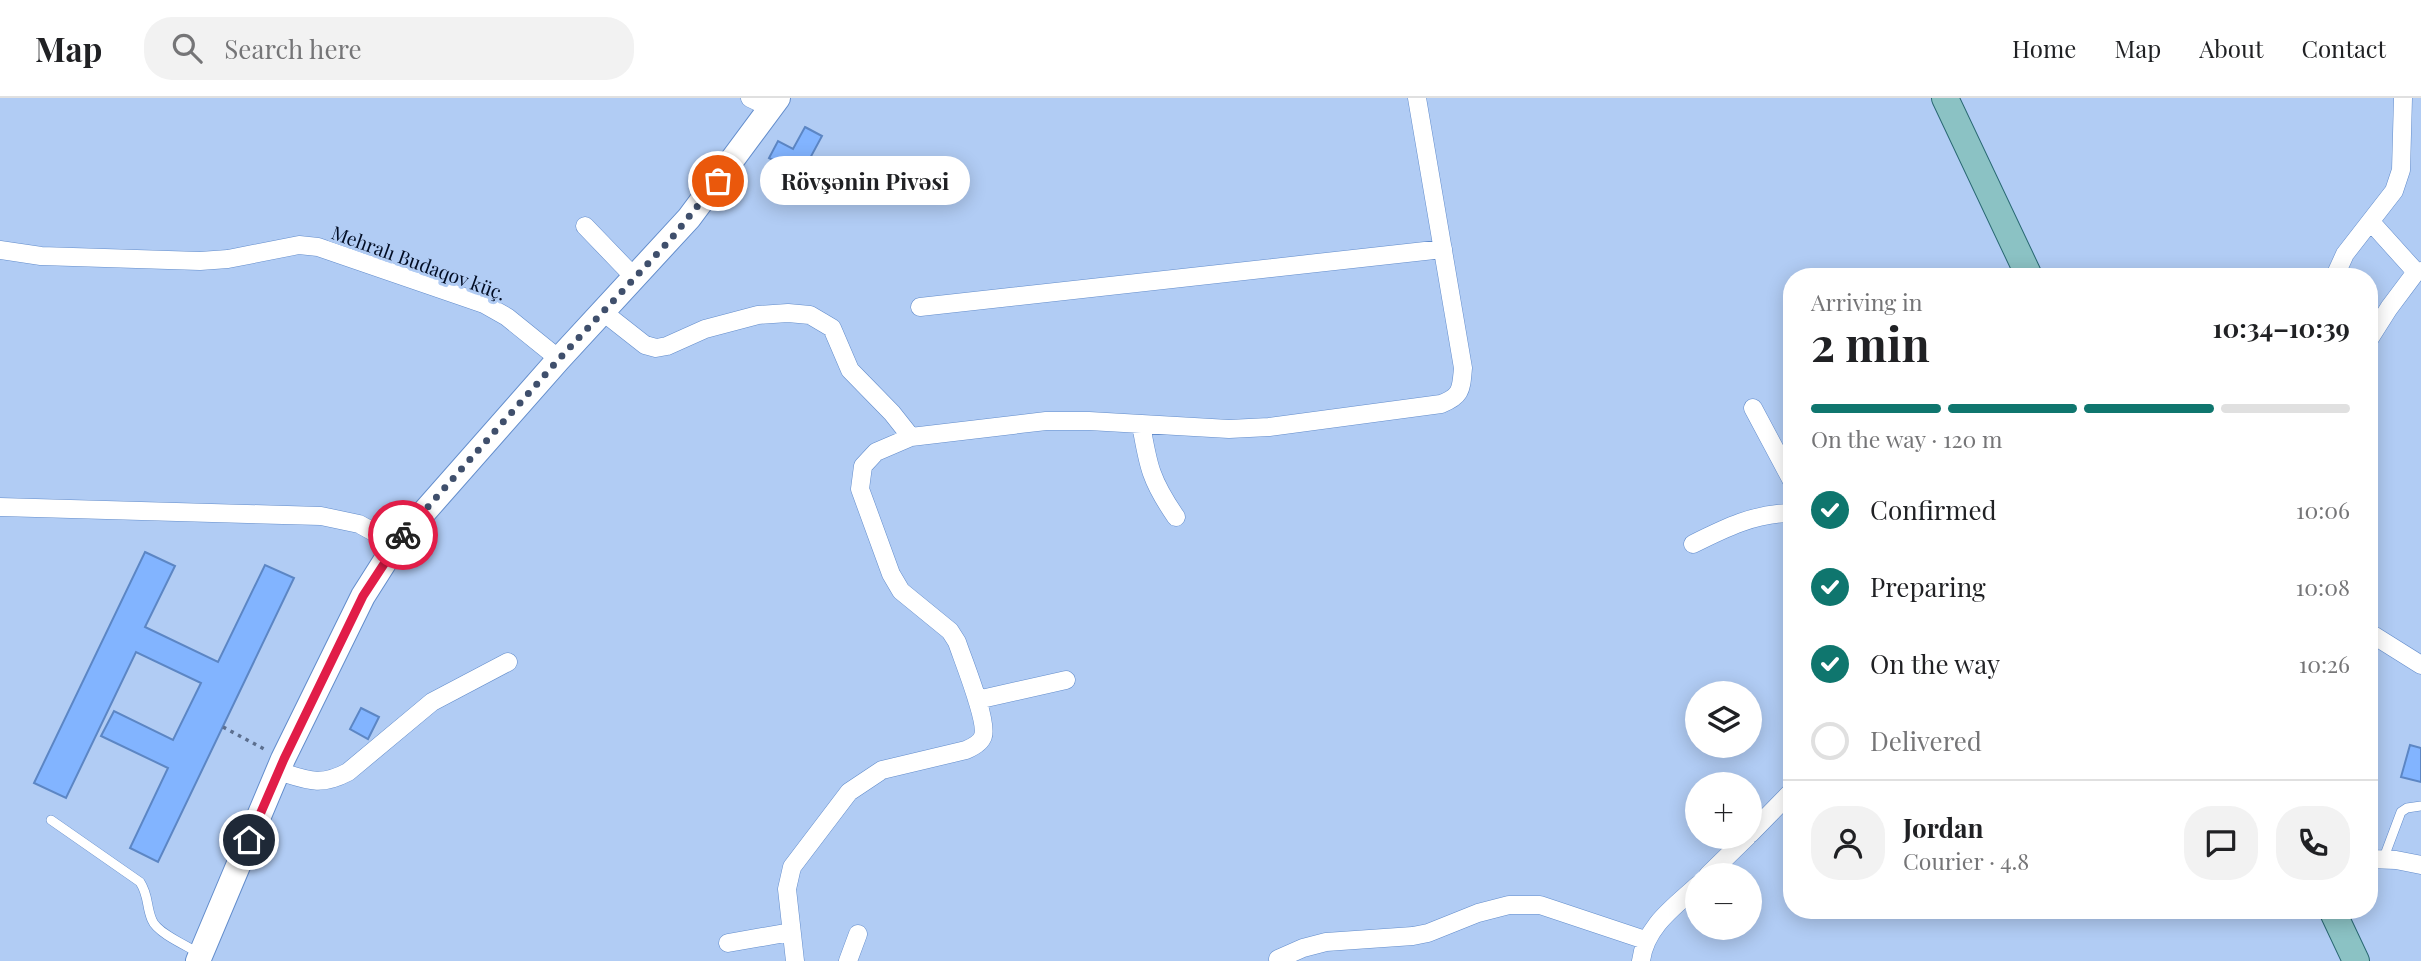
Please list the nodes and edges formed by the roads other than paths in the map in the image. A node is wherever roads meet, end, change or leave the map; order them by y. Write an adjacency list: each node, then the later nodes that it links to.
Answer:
1 (1417, 98): 7 (street)
2 (1945, 98): 9 (main road)
3 (2403, 98): 5 (street)
4 (766, 101): 12 (main road)
5 (2371, 222): 10 (street); 11 (street)
6 (585, 226): 12 (street)
7 (1443, 249): 13 (street); 18 (street)
8 (0, 250): 16 (street, Mehralı Budaqov küç.)
9 (2025, 268)
10 (2339, 268)
11 (2418, 271): 15 (street)
12 (635, 278): 14 (main road)
13 (920, 307)
14 (603, 312): 16 (main road); 19 (street)
15 (2378, 325)
16 (559, 359): 24 (main road)
17 (1753, 408): 20 (street)
18 (1141, 424): 19 (street); 23 (street)
19 (911, 437): 30 (street)
20 (1783, 464)
21 (0, 507): 24 (street)
22 (1783, 513): 25 (street)
23 (1176, 517)
24 (396, 544): 31 (main road)
25 (1693, 544)
26 (2378, 638): 28 (street)
27 (508, 662): 31 (street)
28 (2421, 665)
29 (1066, 680): 30 (street)
30 (977, 700): 43 (street)
31 (281, 765): 47 (main road)
32 (1783, 800): 35 (street)
33 (2421, 806): 37 (lane)
34 (51, 820): 47 (lane)
35 (1762, 822)
36 (1735, 849): 39 (street)
37 (2378, 856)
38 (2378, 860): 40 (street)
39 (1720, 863)
40 (2421, 866)
41 (1685, 897): 45 (street)
42 (2336, 919): 52 (main road)
43 (791, 932): 46 (street); 49 (street)
44 (858, 934): 50 (street)
45 (1645, 940): 48 (street); 51 (street)
46 (728, 943)
47 (199, 957)
48 (1278, 959)
49 (795, 961)
50 (848, 961)
51 (1641, 961)
52 (2356, 961)

